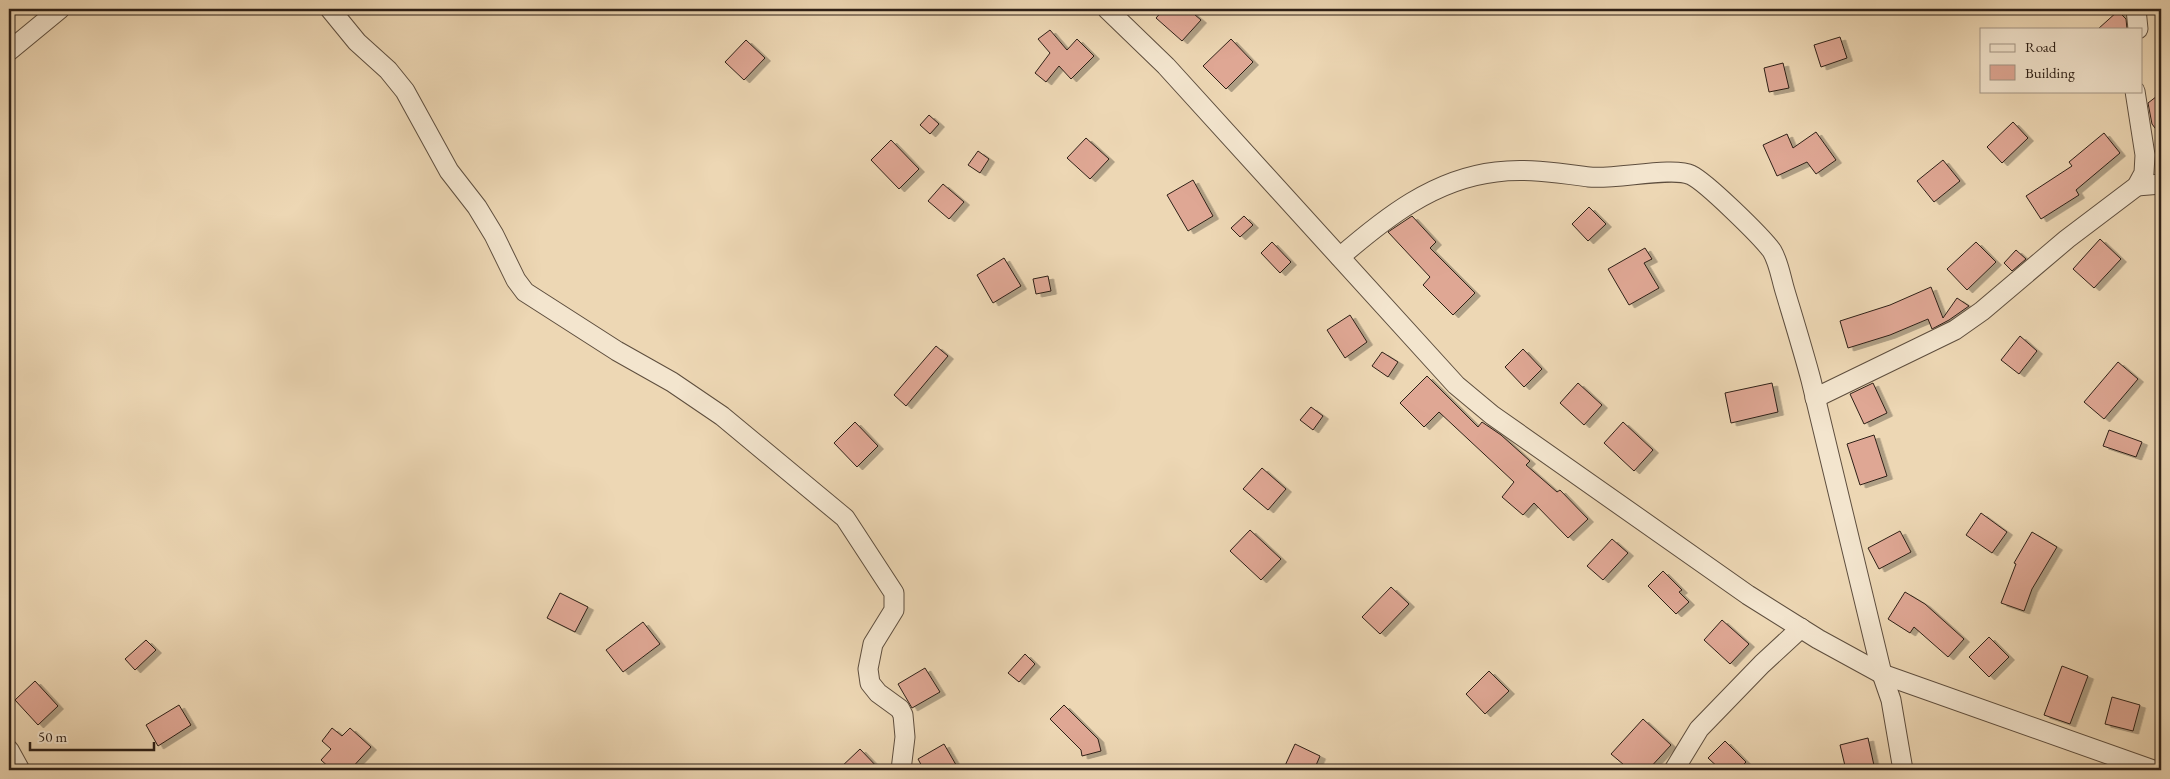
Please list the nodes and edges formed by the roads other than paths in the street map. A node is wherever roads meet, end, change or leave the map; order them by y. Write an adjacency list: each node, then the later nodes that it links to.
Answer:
1 (60, 9): 6 (street)
2 (330, 9): 16 (street)
3 (1107, 9): 10 (street)
4 (2136, 9): 5 (street)
5 (2138, 28)
6 (9, 51)
7 (2135, 92): 9 (street)
8 (2161, 184): 9 (street)
9 (2137, 186): 11 (street)
10 (1340, 257): 11 (street); 12 (street)
11 (1815, 398): 13 (street)
12 (1801, 628): 13 (street); 17 (street)
13 (1882, 674): 18 (street); 19 (street)
14 (9, 750): 15 (street)
15 (20, 770)
16 (901, 770)
17 (1674, 770)
18 (1903, 770)
19 (2153, 770)

